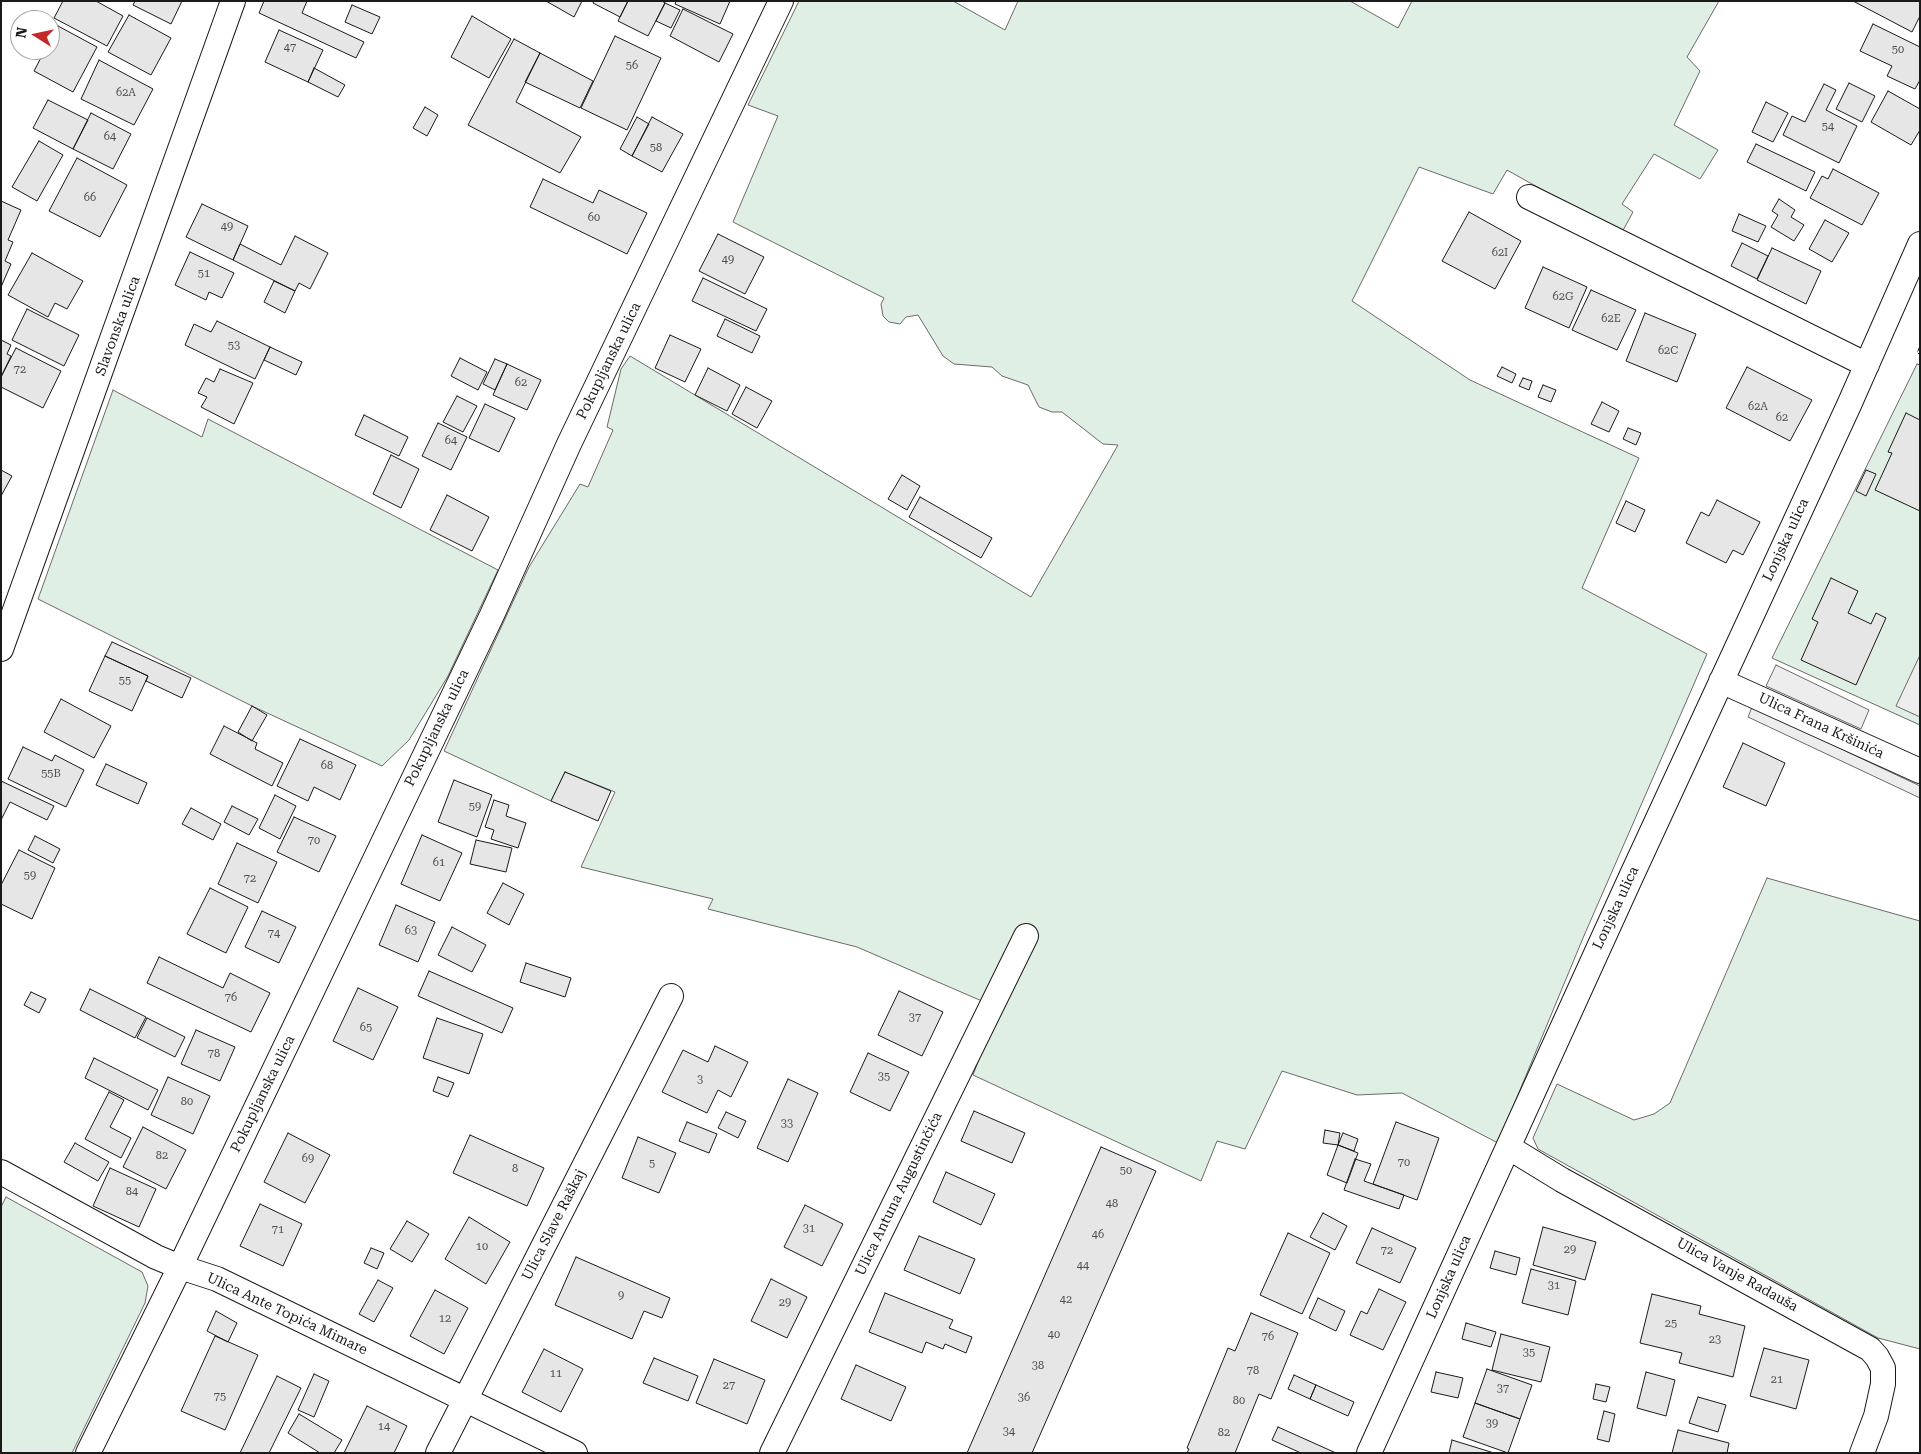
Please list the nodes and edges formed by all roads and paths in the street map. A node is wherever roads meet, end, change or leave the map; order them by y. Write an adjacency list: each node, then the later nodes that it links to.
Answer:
1 (233, 1): 6 (street, Slavonska ulica)
2 (781, 1): 13 (street, Pokupljanska ulica)
3 (1529, 197): 5 (street)
4 (1920, 244): 5 (street, Lonjska ulica)
5 (1867, 365): 7 (street, Lonjska ulica)
6 (1, 650)
7 (1721, 681): 8 (street, Ulica Frana Kršinića); 11 (street, Lonjska ulica)
8 (1920, 771)
9 (1026, 936): 18 (street, Ulica Antuna Augustinčića)
10 (671, 996): 14 (street, Ulica Slave Raškaj)
11 (1508, 1147): 19 (street, Lonjska ulica); 20 (street, Ulica Vanje Radauša)
12 (1, 1172): 13 (street, Ulica Ante Topića Mimare)
13 (180, 1267): 14 (street, Ulica Ante Topića Mimare); 15 (street, Pokupljanska ulica)
14 (465, 1399): 16 (street, Ulica Slave Raškaj); 17 (street, Ulica Ante Topića Mimare)
15 (88, 1453)
16 (438, 1453)
17 (575, 1453)
18 (772, 1453)
19 (1370, 1453)
20 (1862, 1453)

